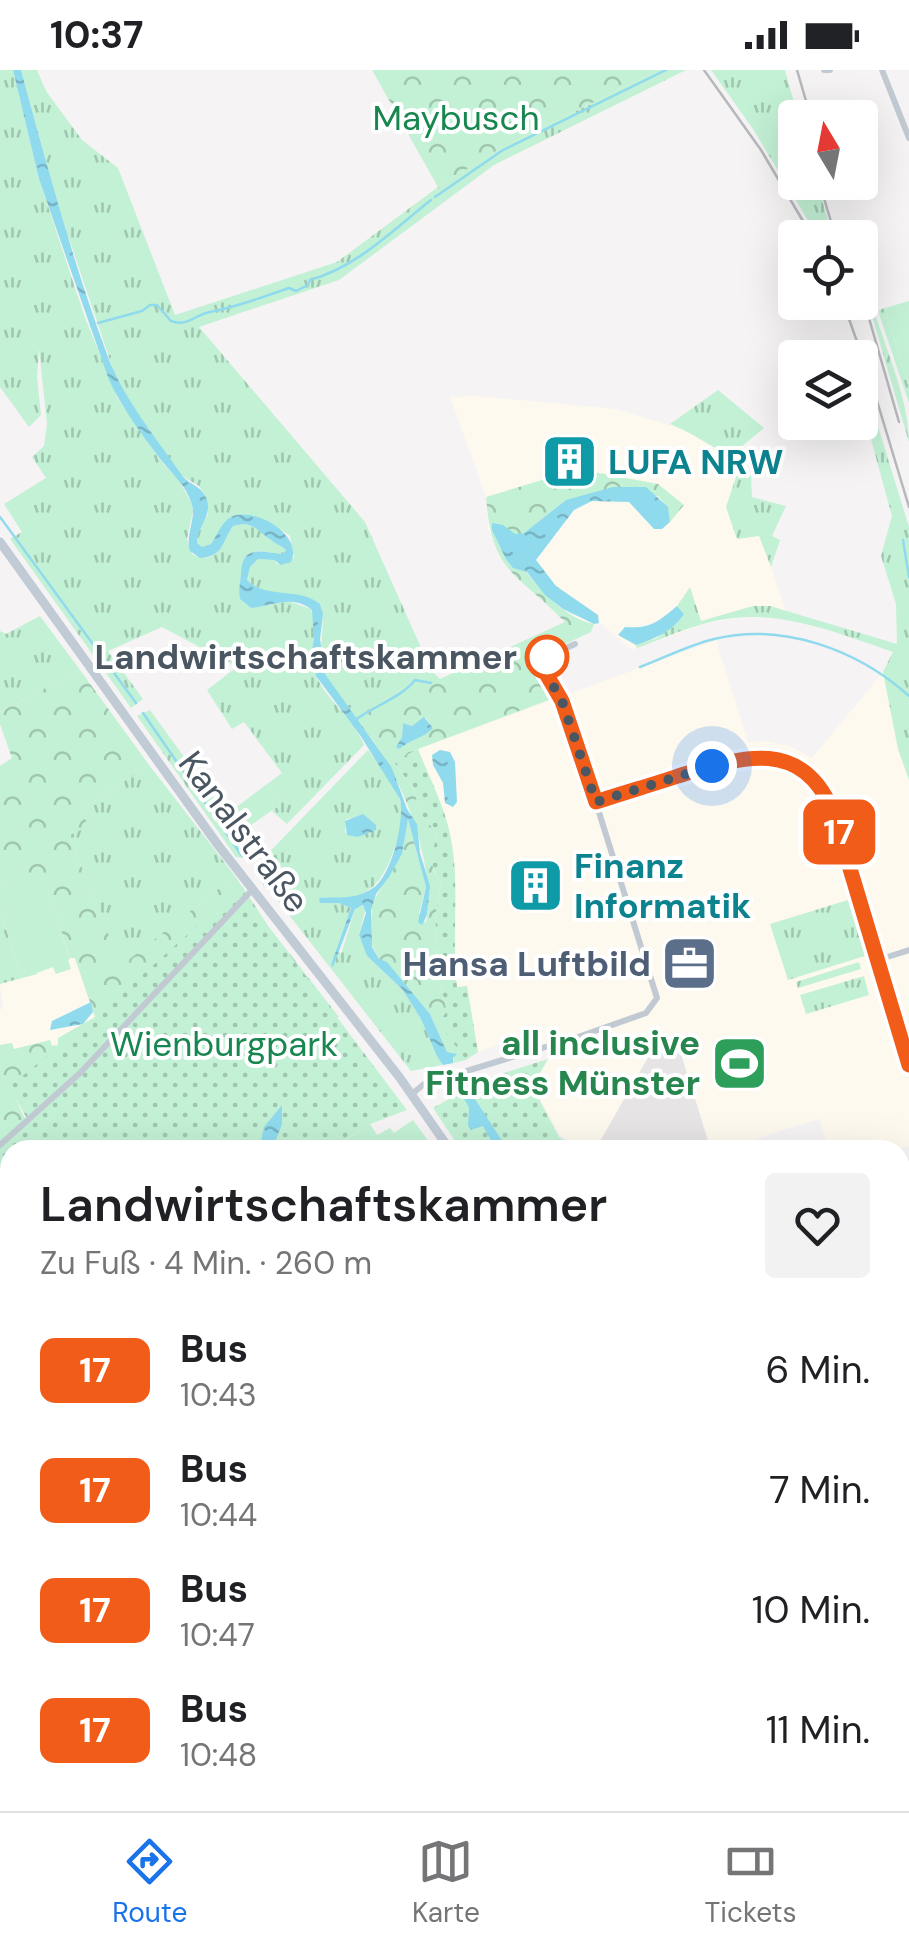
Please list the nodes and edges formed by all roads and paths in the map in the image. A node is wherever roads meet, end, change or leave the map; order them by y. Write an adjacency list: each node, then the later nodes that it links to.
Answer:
1 (882, 70): 2 (street)
2 (909, 138)
3 (0, 542): 6 (main road, Kanalstraße)
4 (575, 644): 5 (street)
5 (596, 802): 8 (street); 10 (street)
6 (252, 889): 10 (main road, Kanalstraße); 11 (street)
7 (909, 950): 8 (street)
8 (878, 960): 9 (street)
9 (909, 1065)
10 (412, 1094): 12 (main road, Kanalstraße)
11 (6, 1140)
12 (443, 1140)

